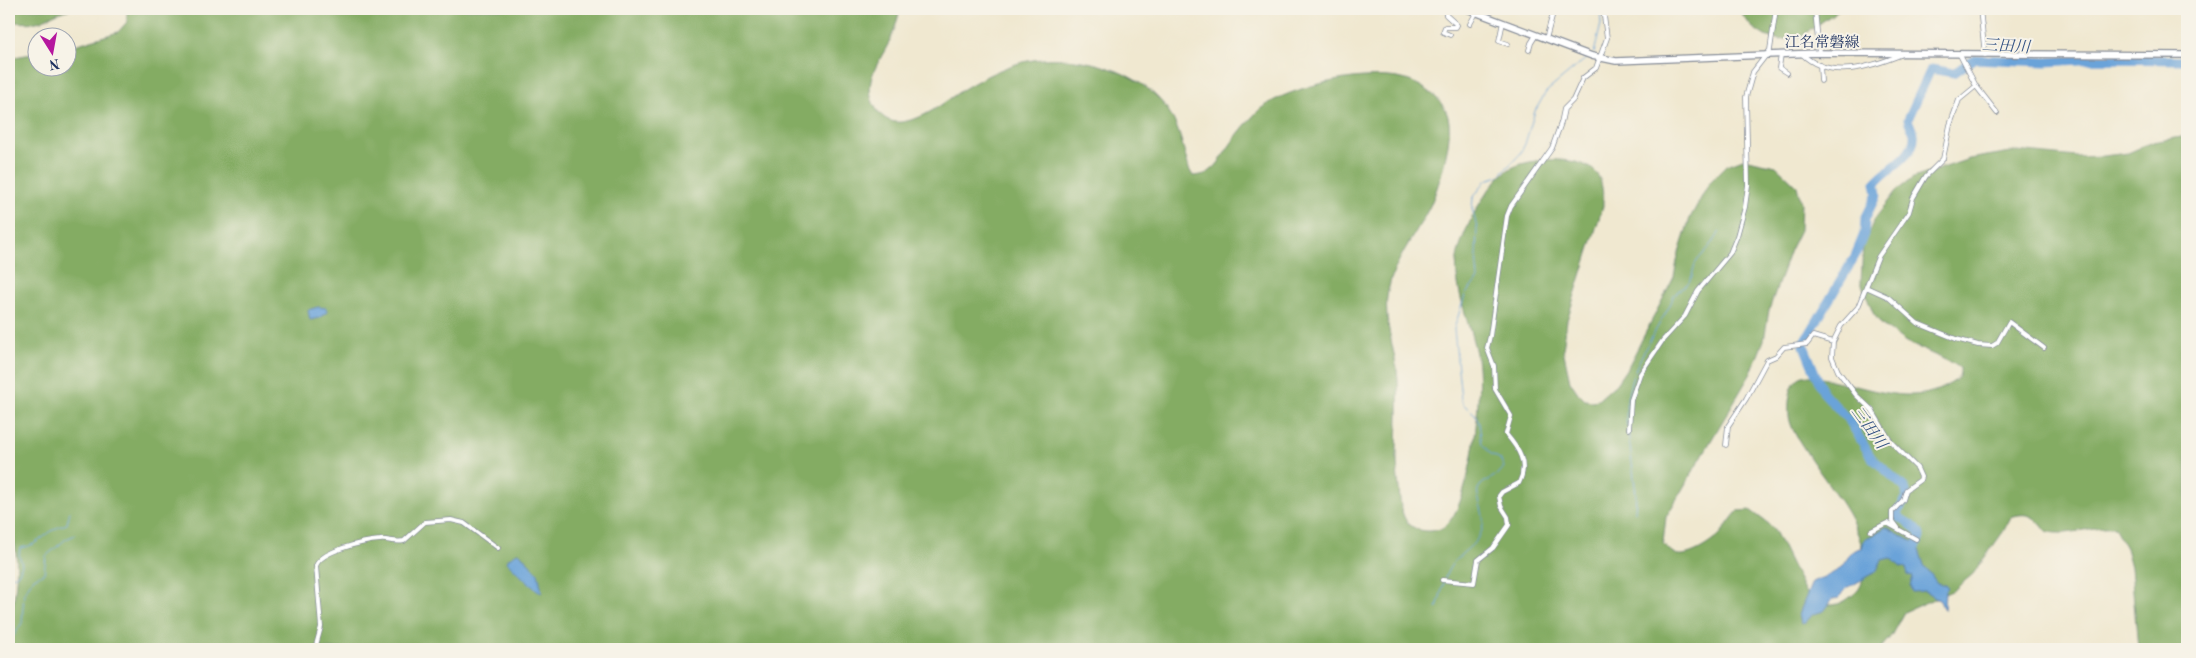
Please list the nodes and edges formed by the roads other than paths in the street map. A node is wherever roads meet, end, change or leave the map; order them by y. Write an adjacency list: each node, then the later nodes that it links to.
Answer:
1 (1445, 9): 11 (street)
2 (1467, 9): 8 (main road, 江名常磐線)
3 (1554, 9): 13 (street)
4 (1603, 9): 24 (street)
5 (1776, 9): 20 (street)
6 (1814, 9): 17 (street)
7 (1980, 9): 22 (street)
8 (1476, 12): 9 (main road, 江名常磐線); 10 (street)
9 (1503, 22): 12 (main road, 江名常磐線); 14 (street)
10 (1470, 24)
11 (1450, 35)
12 (1536, 36): 13 (main road, 江名常磐線); 15 (street)
13 (1546, 39): 24 (main road, 江名常磐線)
14 (1508, 44)
15 (1529, 50)
16 (1802, 53): 17 (main road, 江名常磐線); 18 (main road, 江名常磐線); 25 (street)
17 (1819, 53): 19 (main road, 江名常磐線)
18 (1781, 54): 20 (main road, 江名常磐線); 26 (street)
19 (1903, 54): 21 (main road, 江名常磐線); 25 (street)
20 (1766, 55): 24 (main road, 江名常磐線); 33 (street)
21 (1960, 55): 22 (main road, 江名常磐線); 28 (street)
22 (1985, 55): 23 (main road, 江名常磐線)
23 (2187, 56)
24 (1600, 58): 39 (street)
25 (1820, 65): 27 (street)
26 (1787, 73)
27 (1821, 81)
28 (1976, 86): 29 (street); 30 (street)
29 (1998, 112)
30 (1866, 287): 31 (street); 32 (street)
31 (1833, 342): 34 (street); 35 (street)
32 (2044, 348)
33 (1629, 429)
34 (1726, 445)
35 (1898, 528): 36 (street); 37 (street)
36 (1871, 531)
37 (1916, 538)
38 (498, 548): 40 (street)
39 (1442, 580)
40 (315, 649)

